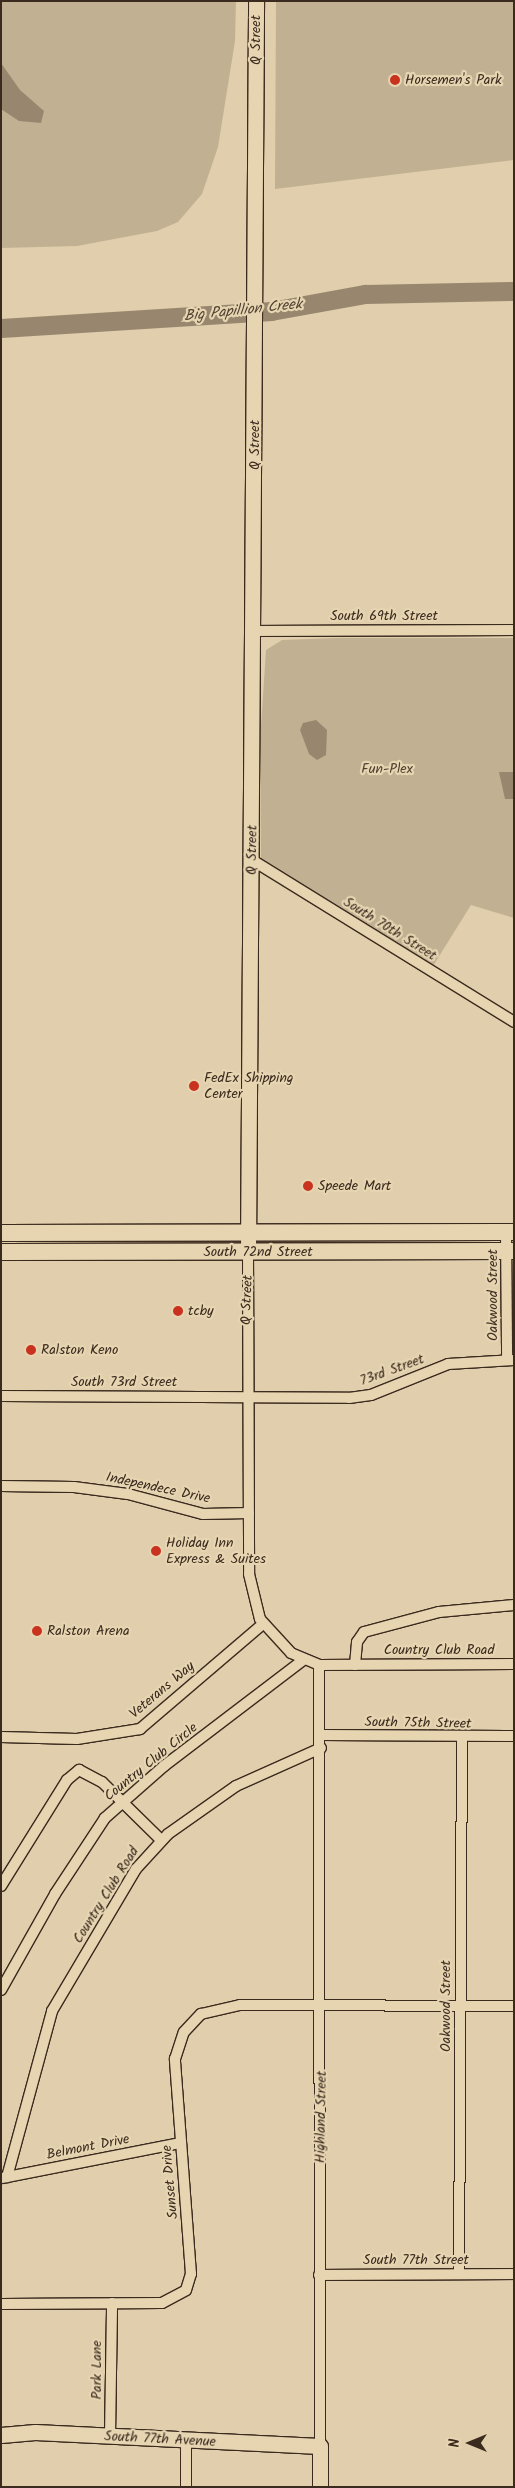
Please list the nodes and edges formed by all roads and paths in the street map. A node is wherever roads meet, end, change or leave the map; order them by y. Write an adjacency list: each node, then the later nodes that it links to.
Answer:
1 (256, 1): 3 (main road, Q Street)
2 (514, 630): 3 (street, South 69th Street)
3 (254, 631): 4 (main road, Q Street)
4 (252, 860): 5 (street, South 70th Street); 6 (main road, Q Street)
5 (514, 1022)
6 (248, 1232): 7 (main road, South 72nd Street); 9 (main road, South 72nd Street); 13 (main road, Q Street)
7 (510, 1232): 11 (street, Oakwood Street)
8 (1, 1233): 9 (main road, South 72nd Street)
9 (28, 1233): 10 (main road)
10 (1, 1242)
11 (510, 1251): 13 (main road, South 72nd Street); 14 (street, Oakwood Street)
12 (1, 1252): 13 (main road, South 72nd Street)
13 (248, 1252): 16 (street, Q Street)
14 (510, 1360): 16 (street, 73rd Street)
15 (1, 1396): 16 (street, South 73rd Street)
16 (248, 1397): 18 (street, Q Street)
17 (1, 1486): 18 (street, Independece Drive)
18 (248, 1513): 20 (street, Q Street)
19 (514, 1605): 24 (street)
20 (263, 1624): 21 (street, Q Street); 26 (street, Veterans Way)
21 (303, 1660): 23 (street, Q Street); 30 (street, Country Club Circle)
22 (514, 1664): 24 (street, Country Club Road)
23 (319, 1665): 24 (street, Country Club Road); 25 (street)
24 (355, 1665)
25 (322, 1735): 28 (street, South 75th Street); 29 (street)
26 (1, 1736)
27 (514, 1736): 28 (street, South 75th Street)
28 (462, 1737): 35 (street, Oakwood Street)
29 (321, 1748): 31 (street, Country Club Road); 34 (street, Highland Street)
30 (123, 1801): 31 (street); 32 (street); 33 (street, Country Club Circle)
31 (161, 1840): 38 (street, Country Club Road)
32 (1, 1886)
33 (1, 1990)
34 (322, 2006): 35 (street, Sunset Drive); 37 (street, Sunset Drive); 41 (street, Highland Street)
35 (460, 2006): 36 (street, Sunset Drive); 39 (street, Oakwood Street)
36 (514, 2006)
37 (180, 2143): 38 (street, Belmont Drive); 42 (street, Sunset Drive)
38 (4, 2178)
39 (459, 2274): 40 (street, South 77th Street); 41 (street, South 77th Street)
40 (514, 2274)
41 (319, 2275): 47 (street, Highland Street)
42 (112, 2303): 43 (street, Sunset Drive); 45 (street, Park Lane)
43 (1, 2304)
44 (1, 2435): 45 (main road, South 77th Avenue)
45 (110, 2436): 46 (main road, South 77th Avenue)
46 (186, 2440): 47 (main road, South 77th Avenue); 48 (street)
47 (320, 2446): 49 (main road, Highland Street)
48 (186, 2487)
49 (320, 2487)

